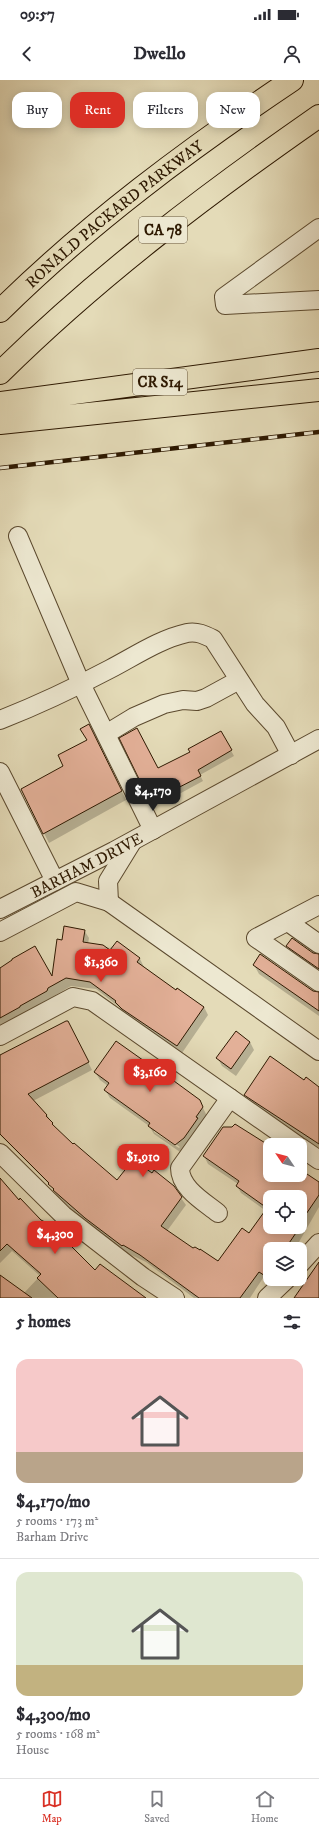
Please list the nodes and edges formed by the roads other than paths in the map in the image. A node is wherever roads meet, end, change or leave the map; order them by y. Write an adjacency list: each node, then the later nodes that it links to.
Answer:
1 (292, 80): 5 (main road, RONALD PACKARD PARKWAY / CA 78)
2 (319, 116): 7 (main road, CA 78)
3 (319, 228): 4 (street)
4 (319, 300)
5 (0, 310)
6 (319, 360): 9 (main road, CR S14)
7 (0, 373)
8 (319, 390): 10 (main road, CR S14)
9 (0, 403)
10 (0, 423)
11 (18, 536): 13 (street)
12 (239, 680): 13 (street); 15 (street); 17 (street)
13 (81, 684): 14 (street); 15 (street)
14 (0, 720)
15 (106, 734): 19 (street)
16 (316, 744): 17 (street, BARHAM DRIVE)
17 (291, 755): 19 (street, BARHAM DRIVE)
18 (0, 772): 21 (street)
19 (153, 830): 20 (street, BARHAM DRIVE)
20 (132, 841): 21 (street, BARHAM DRIVE); 22 (street)
21 (55, 881): 24 (street, BARHAM DRIVE)
22 (109, 902): 26 (street); 30 (street)
23 (318, 906): 25 (street)
24 (0, 909)
25 (288, 922): 27 (street); 28 (street)
26 (0, 932)
27 (319, 944)
28 (319, 982)
29 (0, 1036): 31 (street)
30 (319, 1051)
31 (230, 1098): 32 (street); 36 (street)
32 (287, 1138)
33 (307, 1152): 35 (street)
34 (0, 1153): 40 (street)
35 (319, 1160)
36 (218, 1213)
37 (319, 1243): 38 (street)
38 (307, 1256)
39 (280, 1286): 41 (street)
40 (175, 1298)
41 (267, 1298)

